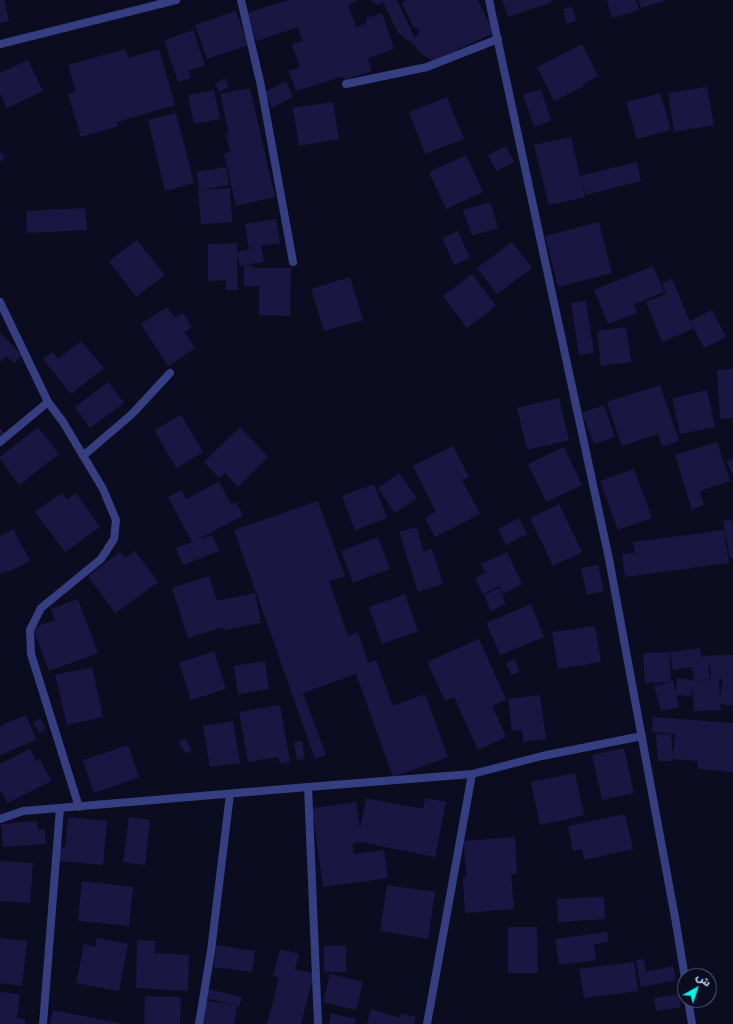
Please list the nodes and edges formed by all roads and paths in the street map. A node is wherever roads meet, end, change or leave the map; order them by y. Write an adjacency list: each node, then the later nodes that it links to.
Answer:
1 (176, 0): 5 (street)
2 (241, 0): 7 (street)
3 (489, 0): 4 (street)
4 (498, 39): 6 (street); 13 (street)
5 (0, 44)
6 (346, 84)
7 (293, 262)
8 (0, 302): 10 (street)
9 (170, 373): 12 (street)
10 (48, 402): 11 (street); 12 (street)
11 (0, 442)
12 (83, 456): 17 (street)
13 (642, 736): 14 (street); 20 (street)
14 (472, 774): 15 (street); 25 (street)
15 (308, 787): 16 (street); 24 (street)
16 (230, 794): 17 (street); 23 (street)
17 (79, 807): 18 (street)
18 (60, 808): 19 (street); 22 (street)
19 (0, 819)
20 (683, 968)
21 (689, 1008): 26 (street)
22 (43, 1024)
23 (199, 1024)
24 (318, 1024)
25 (427, 1024)
26 (692, 1024)

